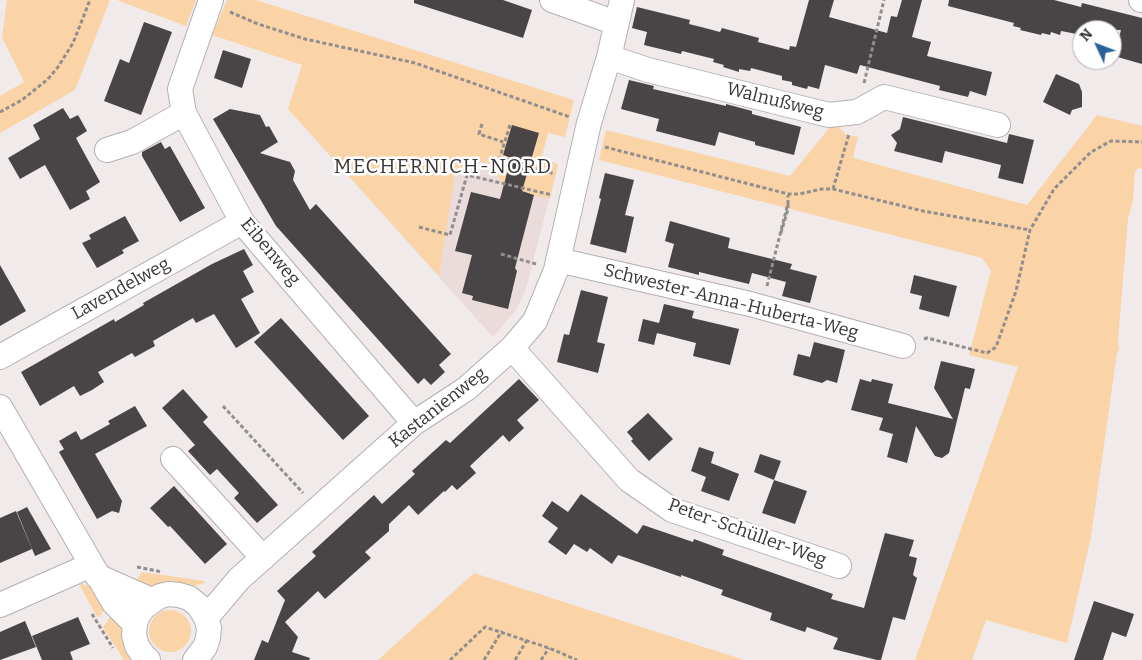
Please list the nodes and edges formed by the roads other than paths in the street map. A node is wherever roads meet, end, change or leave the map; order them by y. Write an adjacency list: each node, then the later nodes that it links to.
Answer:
1 (552, 0): 4 (street)
2 (622, 0): 4 (street, Kastanienweg)
3 (210, 2): 6 (street, Eibenweg)
4 (616, 23): 5 (street, Kastanienweg)
5 (609, 57): 7 (street, Walnußweg); 10 (street, Kastanienweg)
6 (184, 113): 8 (street); 9 (street, Eibenweg)
7 (998, 125)
8 (107, 150)
9 (242, 222): 13 (street, Lavendelweg); 15 (street, Eibenweg)
10 (557, 265): 11 (street, Schwester-Anna-Huberta-Weg); 12 (street, Kastanienweg)
11 (903, 346)
12 (512, 348): 15 (street, Kastanienweg); 18 (street, Peter-Schüller-Weg)
13 (0, 357)
14 (0, 408): 19 (street)
15 (414, 422): 17 (street, Kastanienweg)
16 (173, 459): 17 (street)
17 (263, 558): 20 (street, Kastanienweg)
18 (839, 566)
19 (94, 570): 22 (street); 23 (street); 25 (street)
20 (239, 579): 21 (street, Kastanienweg); 24 (street, Kastanienweg)
21 (188, 598): 22 (street, Kastanienweg); 24 (street)
22 (151, 600): 25 (street)
23 (0, 605)
24 (206, 618): 27 (street)
25 (135, 624): 26 (street)
26 (148, 660)
27 (195, 660)

